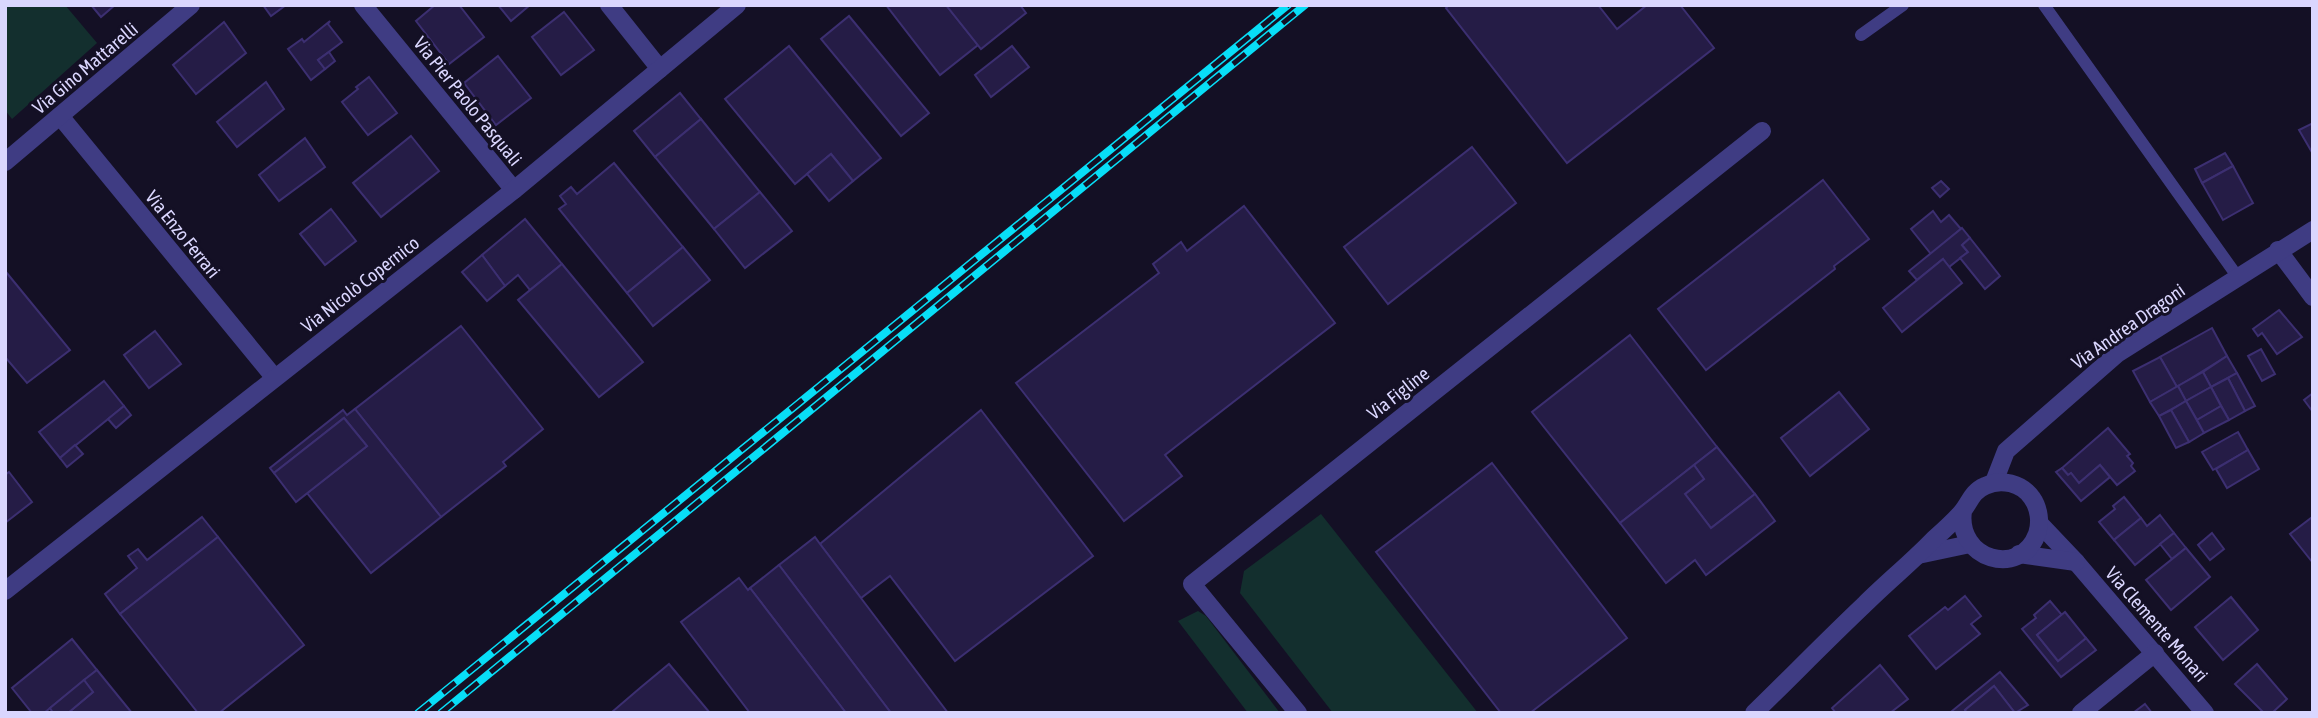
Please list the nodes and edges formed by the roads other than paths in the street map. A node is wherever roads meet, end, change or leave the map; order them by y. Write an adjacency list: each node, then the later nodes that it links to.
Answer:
1 (191, 5): 9 (street, Via Gino Mattarelli)
2 (363, 5): 12 (street, Via Pier Paolo Pasquali)
3 (609, 5): 8 (street)
4 (737, 5): 8 (street, Via Nicolò Copernico)
5 (1903, 5): 7 (lane)
6 (2044, 5): 15 (lane)
7 (1861, 35)
8 (660, 69): 12 (street, Via Nicolò Copernico)
9 (60, 116): 11 (street, Via Gino Mattarelli); 17 (street, Via Enzo Ferrari)
10 (1762, 131): 27 (street, Via Figline)
11 (5, 162)
12 (514, 190): 17 (street, Via Nicolò Copernico)
13 (2313, 230): 14 (street, Via Andrea Dragoni)
14 (2278, 250): 15 (street, Via Andrea Dragoni); 16 (street)
15 (2237, 276): 18 (street, Via Andrea Dragoni)
16 (2313, 297)
17 (274, 377): 25 (street, Via Nicolò Copernico)
18 (1994, 482): 19 (street); 20 (street)
19 (1963, 511): 21 (street); 23 (street)
20 (2039, 523): 22 (street); 24 (street, Via Clemente Monari)
21 (1970, 544): 22 (street); 23 (street)
22 (2019, 554): 24 (street)
23 (1919, 555): 28 (street)
24 (2076, 562): 26 (street, Via Clemente Monari)
25 (5, 591)
26 (2155, 653): 29 (street); 30 (street, Via Clemente Monari)
27 (1298, 713)
28 (1754, 713)
29 (2081, 713)
30 (2205, 713)

